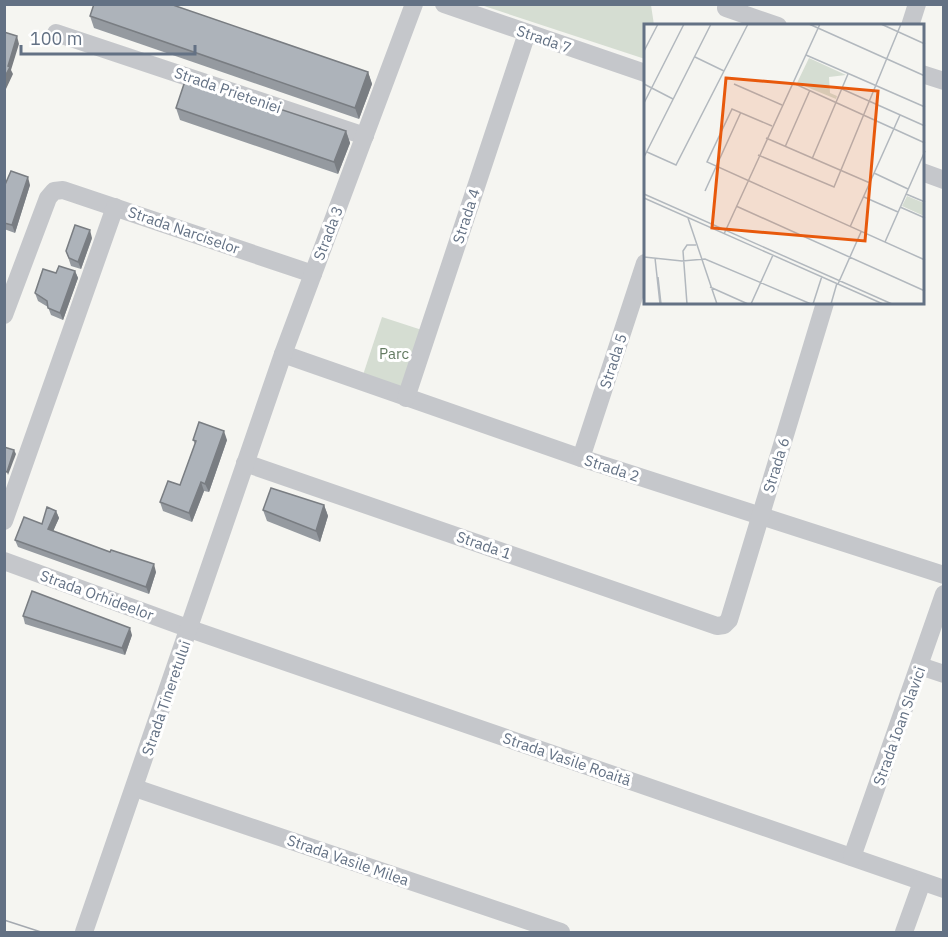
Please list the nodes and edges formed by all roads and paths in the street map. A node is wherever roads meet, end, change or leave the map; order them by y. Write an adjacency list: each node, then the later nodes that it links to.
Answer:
1 (414, 4): 12 (street, Strada 3)
2 (444, 4): 8 (street, Strada 7)
3 (917, 4): 6 (street)
4 (725, 13): 5 (street)
5 (770, 24)
6 (911, 24)
7 (56, 33): 12 (street, Strada Prieteniei)
8 (527, 33): 9 (street, Strada 7); 21 (street, Strada 4)
9 (644, 73)
10 (924, 75): 11 (street)
11 (944, 81)
12 (365, 136): 17 (street, Strada 3)
13 (924, 173): 14 (street)
14 (944, 180)
15 (115, 207): 17 (street, Strada Narciselor); 19 (street, Strada Narciselor); 25 (street)
16 (644, 266): 22 (street, Strada 5)
17 (313, 274): 20 (street, Strada 3)
18 (825, 304): 24 (street, Strada 6)
19 (4, 315)
20 (283, 354): 21 (street, Strada 2); 23 (street, Strada 3)
21 (405, 398): 22 (street, Strada 2)
22 (581, 458): 24 (street, Strada 2)
23 (245, 463): 29 (street, Strada 1); 30 (street, Strada Tineretului)
24 (760, 517): 27 (street, Strada 2); 29 (street, Strada 6)
25 (4, 520)
26 (4, 561): 30 (street, Strada Orhideelor)
27 (944, 574)
28 (944, 594): 31 (street, Strada Ioan Slavici)
29 (724, 625)
30 (190, 629): 33 (street, Strada Tineretului); 34 (street, Strada Vasile Roaită)
31 (920, 666): 32 (street); 34 (street, Strada Ioan Slavici)
32 (944, 674)
33 (135, 788): 37 (street, Strada Tineretului); 38 (street, Strada Vasile Milea)
34 (852, 857): 35 (street, Strada Vasile Roaită)
35 (922, 882): 36 (street, Strada Vasile Roaită); 39 (street)
36 (944, 889)
37 (84, 933)
38 (561, 933)
39 (904, 933)

